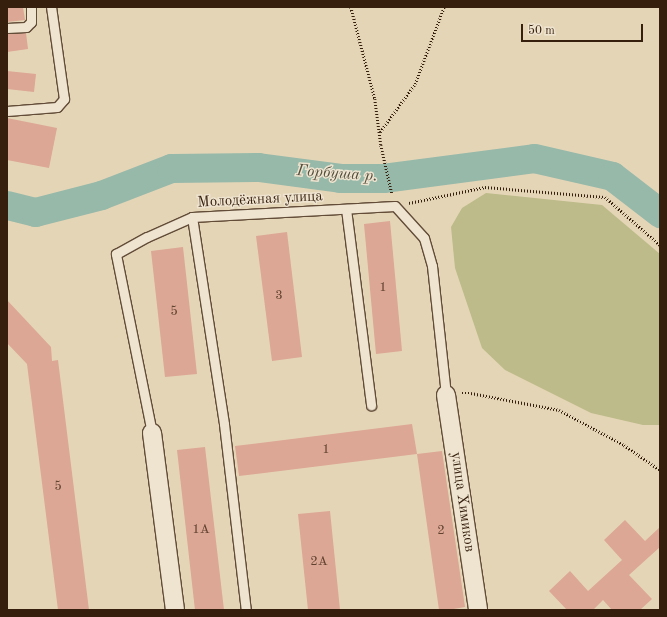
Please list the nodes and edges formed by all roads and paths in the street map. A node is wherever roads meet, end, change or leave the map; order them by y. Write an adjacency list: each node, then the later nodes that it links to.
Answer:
1 (31, 7): 5 (lane)
2 (51, 7): 6 (lane)
3 (351, 7): 7 (path)
4 (444, 7): 7 (path)
5 (7, 28)
6 (7, 111)
7 (380, 132): 8 (path)
8 (395, 206): 9 (lane, Молодёжная улица); 11 (path); 12 (lane)
9 (346, 209): 10 (lane, Молодёжная улица); 13 (lane)
10 (192, 217): 14 (lane, Молодёжная улица); 17 (lane)
11 (660, 245)
12 (446, 395): 15 (path); 18 (street, улица Химиков)
13 (370, 405)
14 (152, 433): 16 (street)
15 (660, 470)
16 (175, 610)
17 (246, 610)
18 (478, 610)

